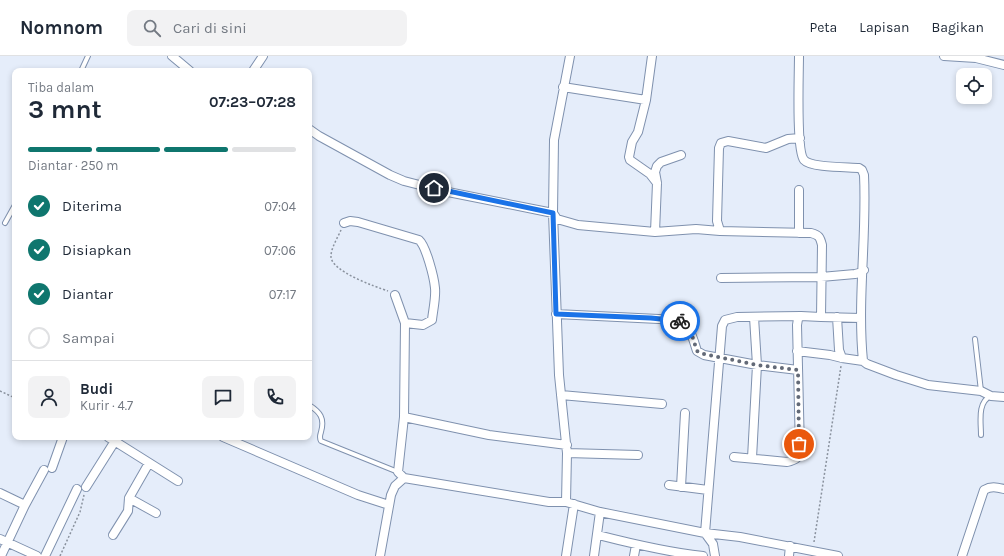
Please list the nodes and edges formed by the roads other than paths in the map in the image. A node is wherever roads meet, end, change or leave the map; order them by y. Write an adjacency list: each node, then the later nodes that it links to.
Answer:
1 (88, 56): 9 (lane)
2 (172, 56): 10 (street)
3 (263, 56): 11 (street)
4 (570, 56): 12 (street)
5 (652, 56): 13 (street)
6 (799, 56): 15 (street)
7 (944, 56): 8 (street)
8 (1004, 65)
9 (82, 68)
10 (186, 68)
11 (255, 68)
12 (563, 87): 13 (street); 20 (street)
13 (646, 100): 17 (street)
14 (312, 131): 20 (street)
15 (800, 138): 23 (street); 26 (street)
16 (681, 156): 17 (street)
17 (657, 183): 24 (street)
18 (799, 190): 25 (street)
19 (12, 210): 21 (lane)
20 (553, 213): 24 (street); 30 (street)
21 (5, 223)
22 (344, 223): 36 (street)
23 (720, 230): 24 (street); 25 (street)
24 (655, 232)
25 (799, 233): 27 (street)
26 (864, 270): 27 (street); 35 (street)
27 (822, 277): 28 (street); 33 (street)
28 (721, 278)
29 (395, 295): 36 (street)
30 (556, 314): 39 (street); 45 (street)
31 (801, 316): 32 (street); 33 (street); 38 (street)
32 (754, 317): 39 (street); 42 (street)
33 (821, 317): 34 (street)
34 (837, 317): 35 (street); 40 (street)
35 (861, 318): 41 (street)
36 (405, 323): 51 (street)
37 (975, 339): 44 (lane)
38 (798, 352): 40 (street); 43 (street)
39 (719, 358): 42 (street); 69 (street)
40 (842, 358): 41 (street)
41 (863, 361): 44 (street)
42 (757, 365): 43 (street); 60 (street)
43 (798, 370): 60 (street)
44 (981, 391): 46 (street)
45 (562, 395): 48 (street); 57 (street)
46 (991, 396): 47 (street); 52 (lane)
47 (1004, 397)
48 (662, 404)
49 (312, 407): 62 (lane)
50 (686, 413): 66 (street)
51 (404, 417): 57 (street); 62 (street)
52 (981, 435)
53 (62, 440): 73 (street)
54 (110, 440): 65 (street)
55 (113, 440): 61 (street)
56 (230, 440): 74 (street)
57 (567, 449): 58 (street); 72 (street)
58 (638, 455)
59 (734, 457): 60 (street)
60 (752, 458)
61 (149, 463): 63 (street); 71 (street)
62 (401, 475): 72 (street); 74 (street)
63 (178, 482)
64 (669, 486): 66 (street)
65 (86, 487)
66 (681, 487): 69 (street)
67 (77, 489): 86 (street)
68 (1004, 489): 95 (street)
69 (708, 490): 77 (street)
70 (0, 493): 73 (street)
71 (129, 498): 76 (street); 78 (street)
72 (570, 503): 75 (street); 88 (street)
73 (25, 505): 80 (street)
74 (389, 505): 87 (street)
75 (600, 512): 77 (street); 79 (street)
76 (156, 514)
77 (705, 533): 82 (street); 92 (street)
78 (113, 535)
79 (598, 535): 81 (street); 89 (street)
80 (4, 541): 84 (street); 85 (street)
81 (636, 545): 83 (street); 90 (street)
82 (790, 546): 93 (street); 94 (street)
83 (677, 554): 91 (street)
84 (1, 556)
85 (37, 556)
86 (46, 556)
87 (380, 556)
88 (566, 556)
89 (594, 556)
90 (634, 556)
91 (703, 556)
92 (715, 556)
93 (789, 556)
94 (838, 556)
95 (962, 556)

